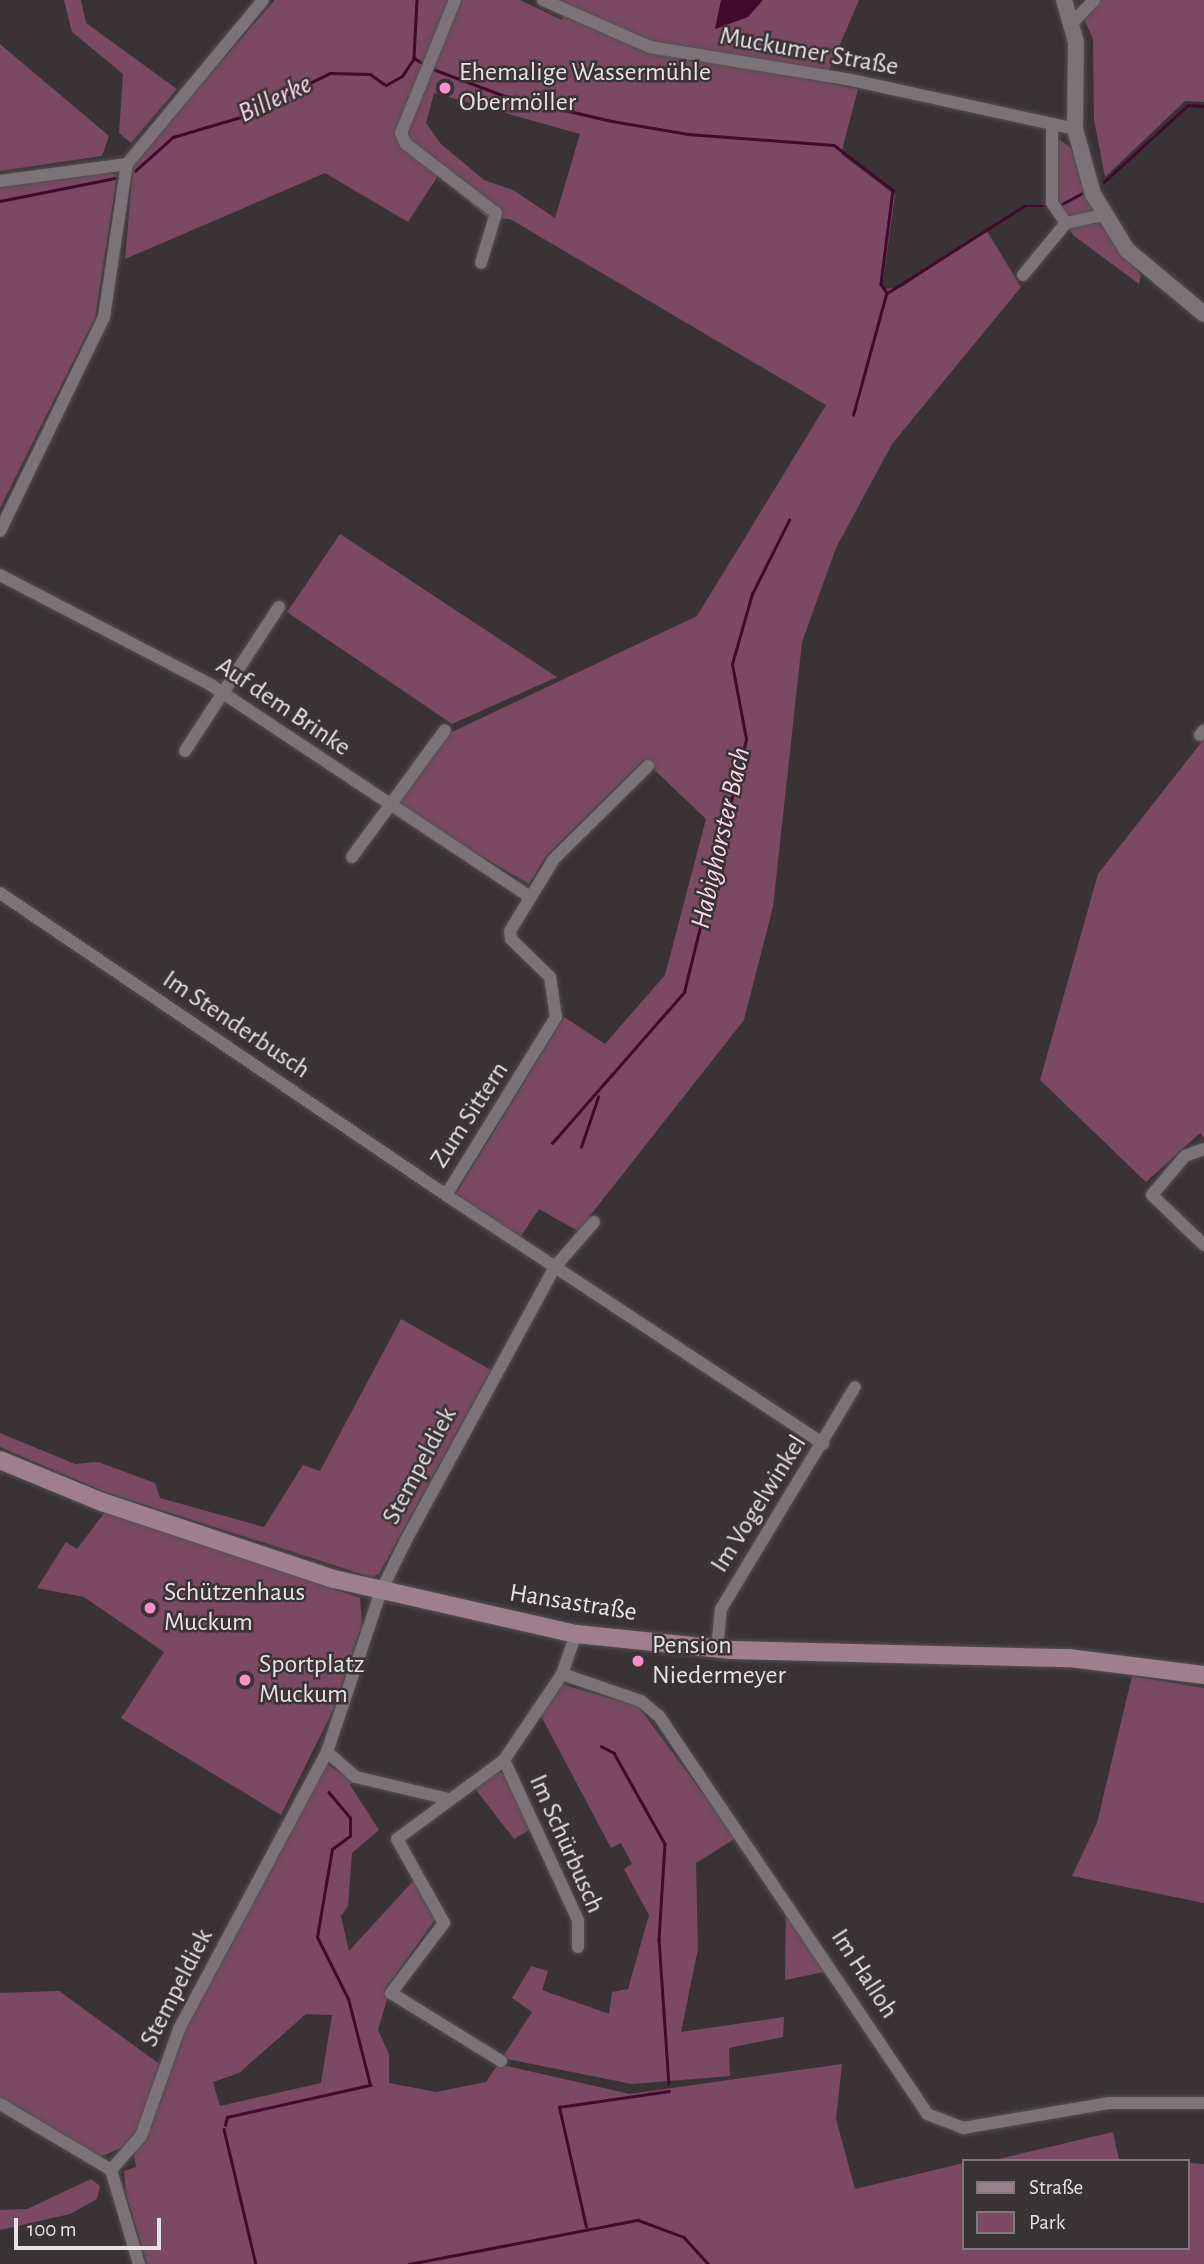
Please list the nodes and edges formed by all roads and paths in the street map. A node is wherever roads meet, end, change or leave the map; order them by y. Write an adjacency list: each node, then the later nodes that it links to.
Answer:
1 (263, 0): 9 (street)
2 (455, 0): 13 (street)
3 (543, 0): 7 (street, Muckumer Straße)
4 (1064, 0): 6 (street)
5 (1094, 0): 6 (street)
6 (1073, 22): 8 (street)
7 (1052, 127): 8 (street, Muckumer Straße); 12 (street)
8 (1075, 129): 11 (street)
9 (127, 164): 10 (street); 16 (street)
10 (0, 181)
11 (1104, 215): 12 (street); 15 (street)
12 (1066, 223): 14 (street)
13 (481, 263)
14 (1023, 275)
15 (1204, 313)
16 (0, 531)
17 (0, 575): 19 (street, Auf dem Brinke)
18 (279, 607): 19 (street)
19 (219, 692): 21 (street); 23 (street, Auf dem Brinke)
20 (444, 730): 23 (street)
21 (185, 751)
22 (648, 766): 26 (street, Zum Sittern)
23 (389, 805): 24 (street); 26 (street, Auf dem Brinke)
24 (352, 857)
25 (0, 893): 28 (street, Im Stenderbusch)
26 (530, 897): 28 (street, Zum Sittern)
27 (1204, 1149): 30 (street)
28 (446, 1195): 31 (street, Zum Sittern)
29 (594, 1222): 31 (street, Stempeldiek)
30 (1204, 1245)
31 (554, 1268): 33 (street, Zum Sittern); 35 (street, Stempeldiek)
32 (855, 1387): 33 (street, Im Vogelwinkel)
33 (823, 1444): 37 (street, Im Vogelwinkel)
34 (0, 1460): 35 (main road, Hansastraße)
35 (381, 1591): 36 (main road, Hansastraße); 40 (street, Stempeldiek)
36 (576, 1634): 37 (main road, Hansastraße); 38 (street)
37 (717, 1649): 39 (main road, Hansastraße)
38 (562, 1674): 41 (street); 45 (street, Im Halloh)
39 (1204, 1675)
40 (327, 1752): 42 (street); 47 (street, Stempeldiek)
41 (504, 1760): 42 (street); 43 (street, Im Schürbusch)
42 (448, 1799): 44 (street)
43 (578, 1947)
44 (501, 2061)
45 (1204, 2103)
46 (0, 2104): 47 (street)
47 (111, 2170): 48 (street)
48 (139, 2264)

